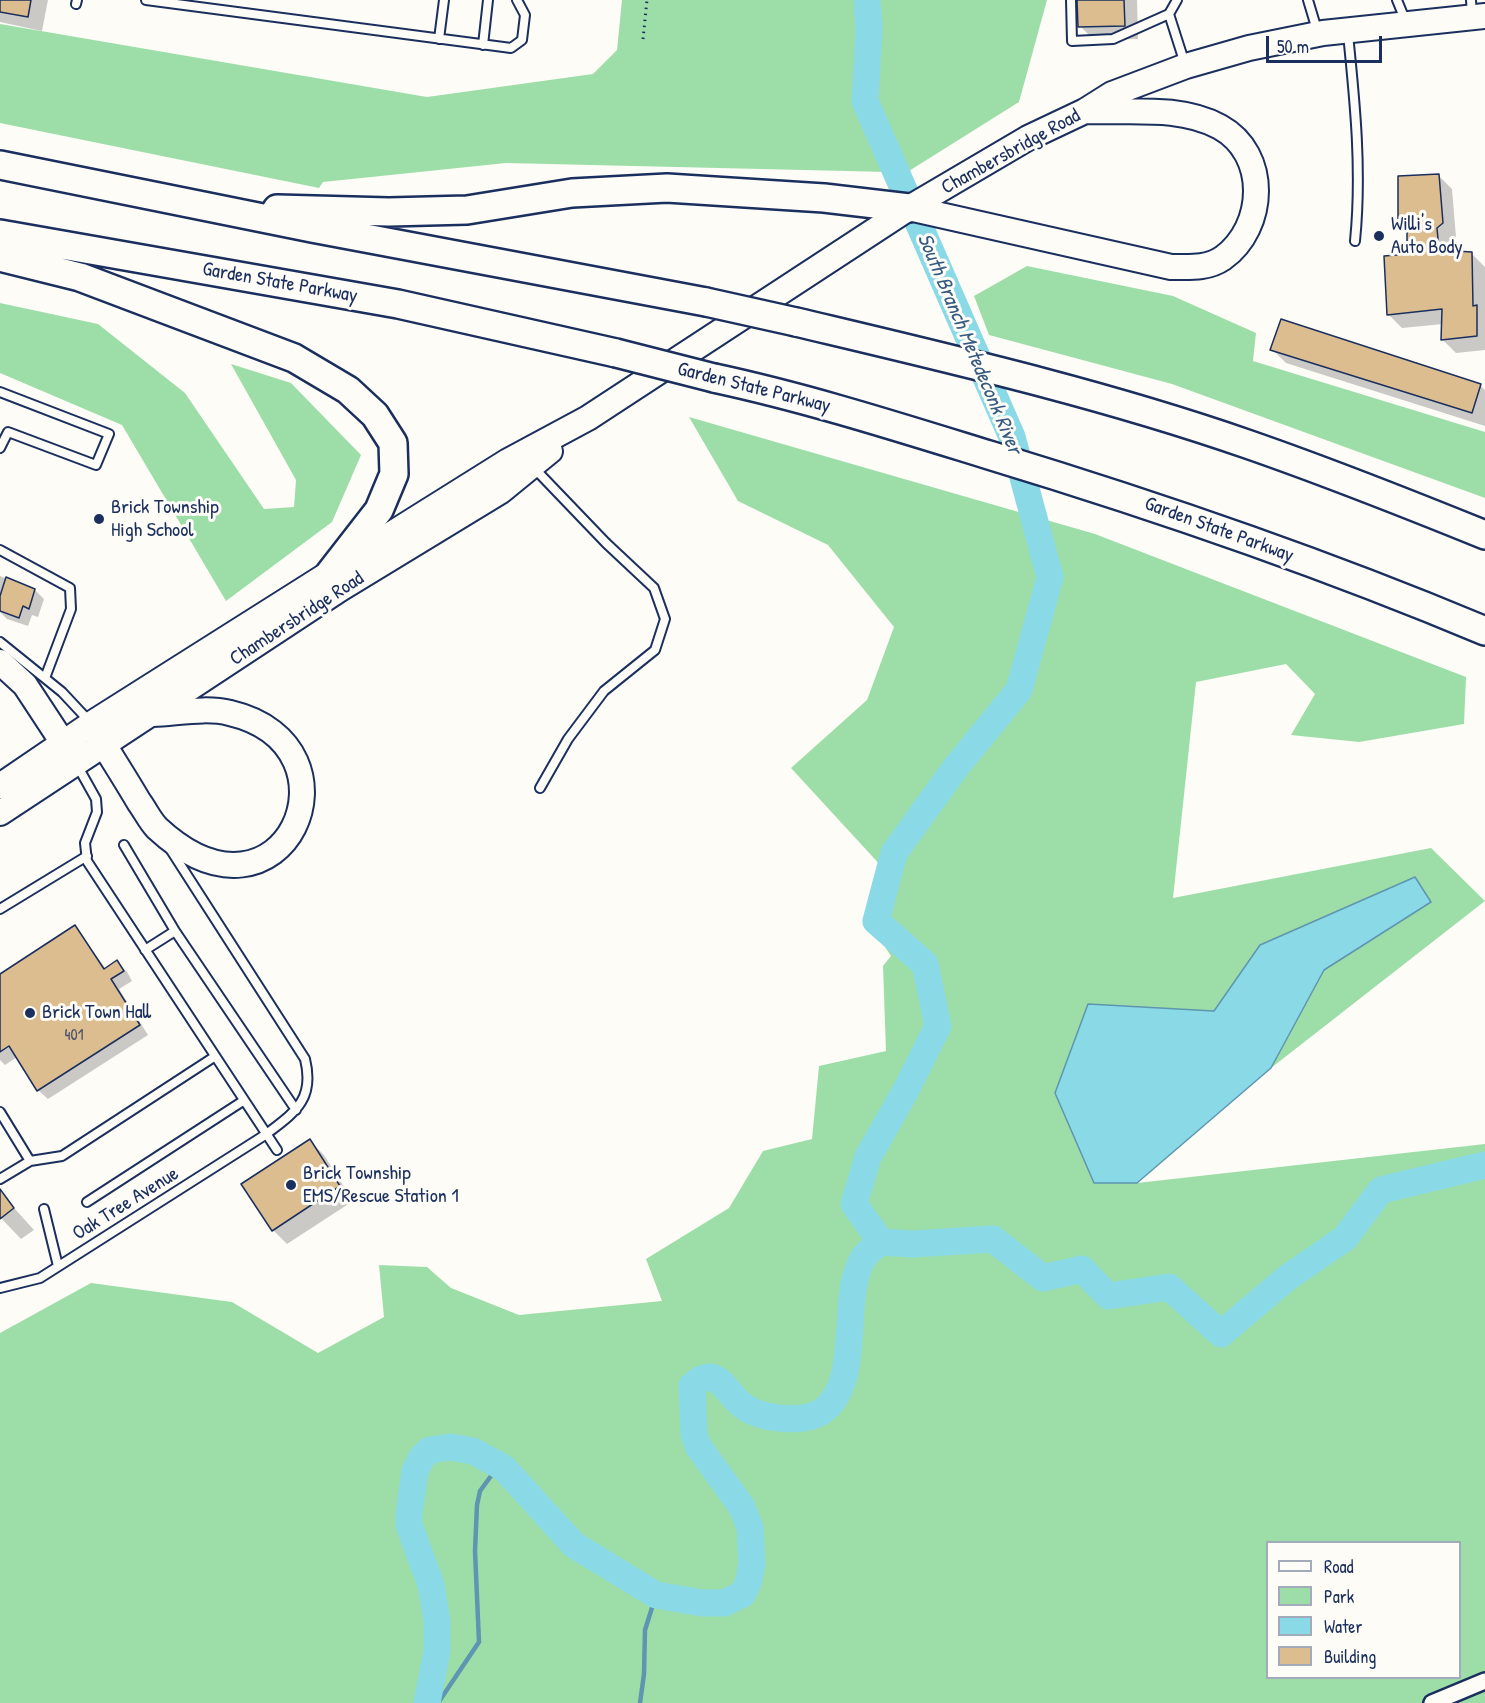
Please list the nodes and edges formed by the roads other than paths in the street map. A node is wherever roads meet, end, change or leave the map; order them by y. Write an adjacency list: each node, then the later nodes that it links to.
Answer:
1 (146, 0): 14 (lane)
2 (444, 0): 14 (lane)
3 (488, 0): 15 (lane)
4 (517, 0): 15 (lane)
5 (1071, 0): 10 (lane)
6 (1177, 0): 10 (lane)
7 (1308, 0): 13 (lane)
8 (1397, 0): 11 (lane)
9 (1476, 11): 11 (main road, Chambersbridge Road)
10 (1169, 14): 16 (lane)
11 (1406, 23): 12 (main road, Chambersbridge Road)
12 (1347, 29): 13 (main road, Chambersbridge Road); 22 (lane)
13 (1318, 34): 16 (main road, Chambersbridge Road)
14 (439, 39): 15 (lane)
15 (483, 45)
16 (1186, 66): 17 (main road, Chambersbridge Road)
17 (1085, 111): 20 (main road, Chambersbridge Road); 20 (main road)
18 (0, 165): 19 (highway)
19 (216, 209): 20 (highway); 28 (highway, bridge)
20 (897, 210): 25 (main road, Chambersbridge Road)
21 (0, 234): 31 (highway, Garden State Parkway, bridge)
22 (1355, 242)
23 (0, 257): 30 (highway)
24 (0, 392): 26 (lane)
25 (588, 418): 27 (main road, Chambersbridge Road); 30 (main road, Chambersbridge Road)
26 (0, 448)
27 (531, 466): 36 (main road, Chambersbridge Road); 44 (lane)
28 (1485, 535)
29 (0, 550): 35 (lane)
30 (330, 573): 37 (main road, Chambersbridge Road)
31 (1485, 631)
32 (0, 642): 35 (lane)
33 (0, 649): 35 (lane)
34 (0, 662): 35 (main road)
35 (35, 682): 37 (lane); 38 (main road)
36 (153, 714): 39 (main road, Chambersbridge Road); 46 (main road)
37 (91, 724): 38 (main road, Chambersbridge Road); 39 (main road)
38 (63, 743): 40 (main road); 41 (main road, Chambersbridge Road)
39 (103, 744): 40 (main road, Chambersbridge Road); 46 (main road)
40 (76, 764): 45 (main road, Chambersbridge Road); 48 (lane)
41 (27, 768): 42 (main road); 43 (main road, Chambersbridge Road)
42 (0, 776)
43 (0, 786)
44 (540, 789)
45 (0, 813)
46 (156, 827): 54 (lane)
47 (124, 845): 50 (lane)
48 (87, 856): 49 (lane); 51 (lane)
49 (0, 909)
50 (176, 931): 51 (lane); 54 (lane)
51 (145, 950): 52 (lane)
52 (214, 1057): 53 (lane); 58 (lane)
53 (243, 1101): 56 (lane); 60 (lane)
54 (296, 1110): 56 (lane, Oak Tree Avenue)
55 (0, 1112): 58 (lane)
56 (265, 1135): 57 (lane); 62 (lane, Oak Tree Avenue)
57 (277, 1150)
58 (30, 1161): 59 (lane)
59 (0, 1179)
60 (87, 1202)
61 (44, 1209): 62 (lane)
62 (58, 1266): 63 (lane, Oak Tree Avenue)
63 (0, 1288)
64 (1485, 1681): 65 (street)
65 (1432, 1703)

